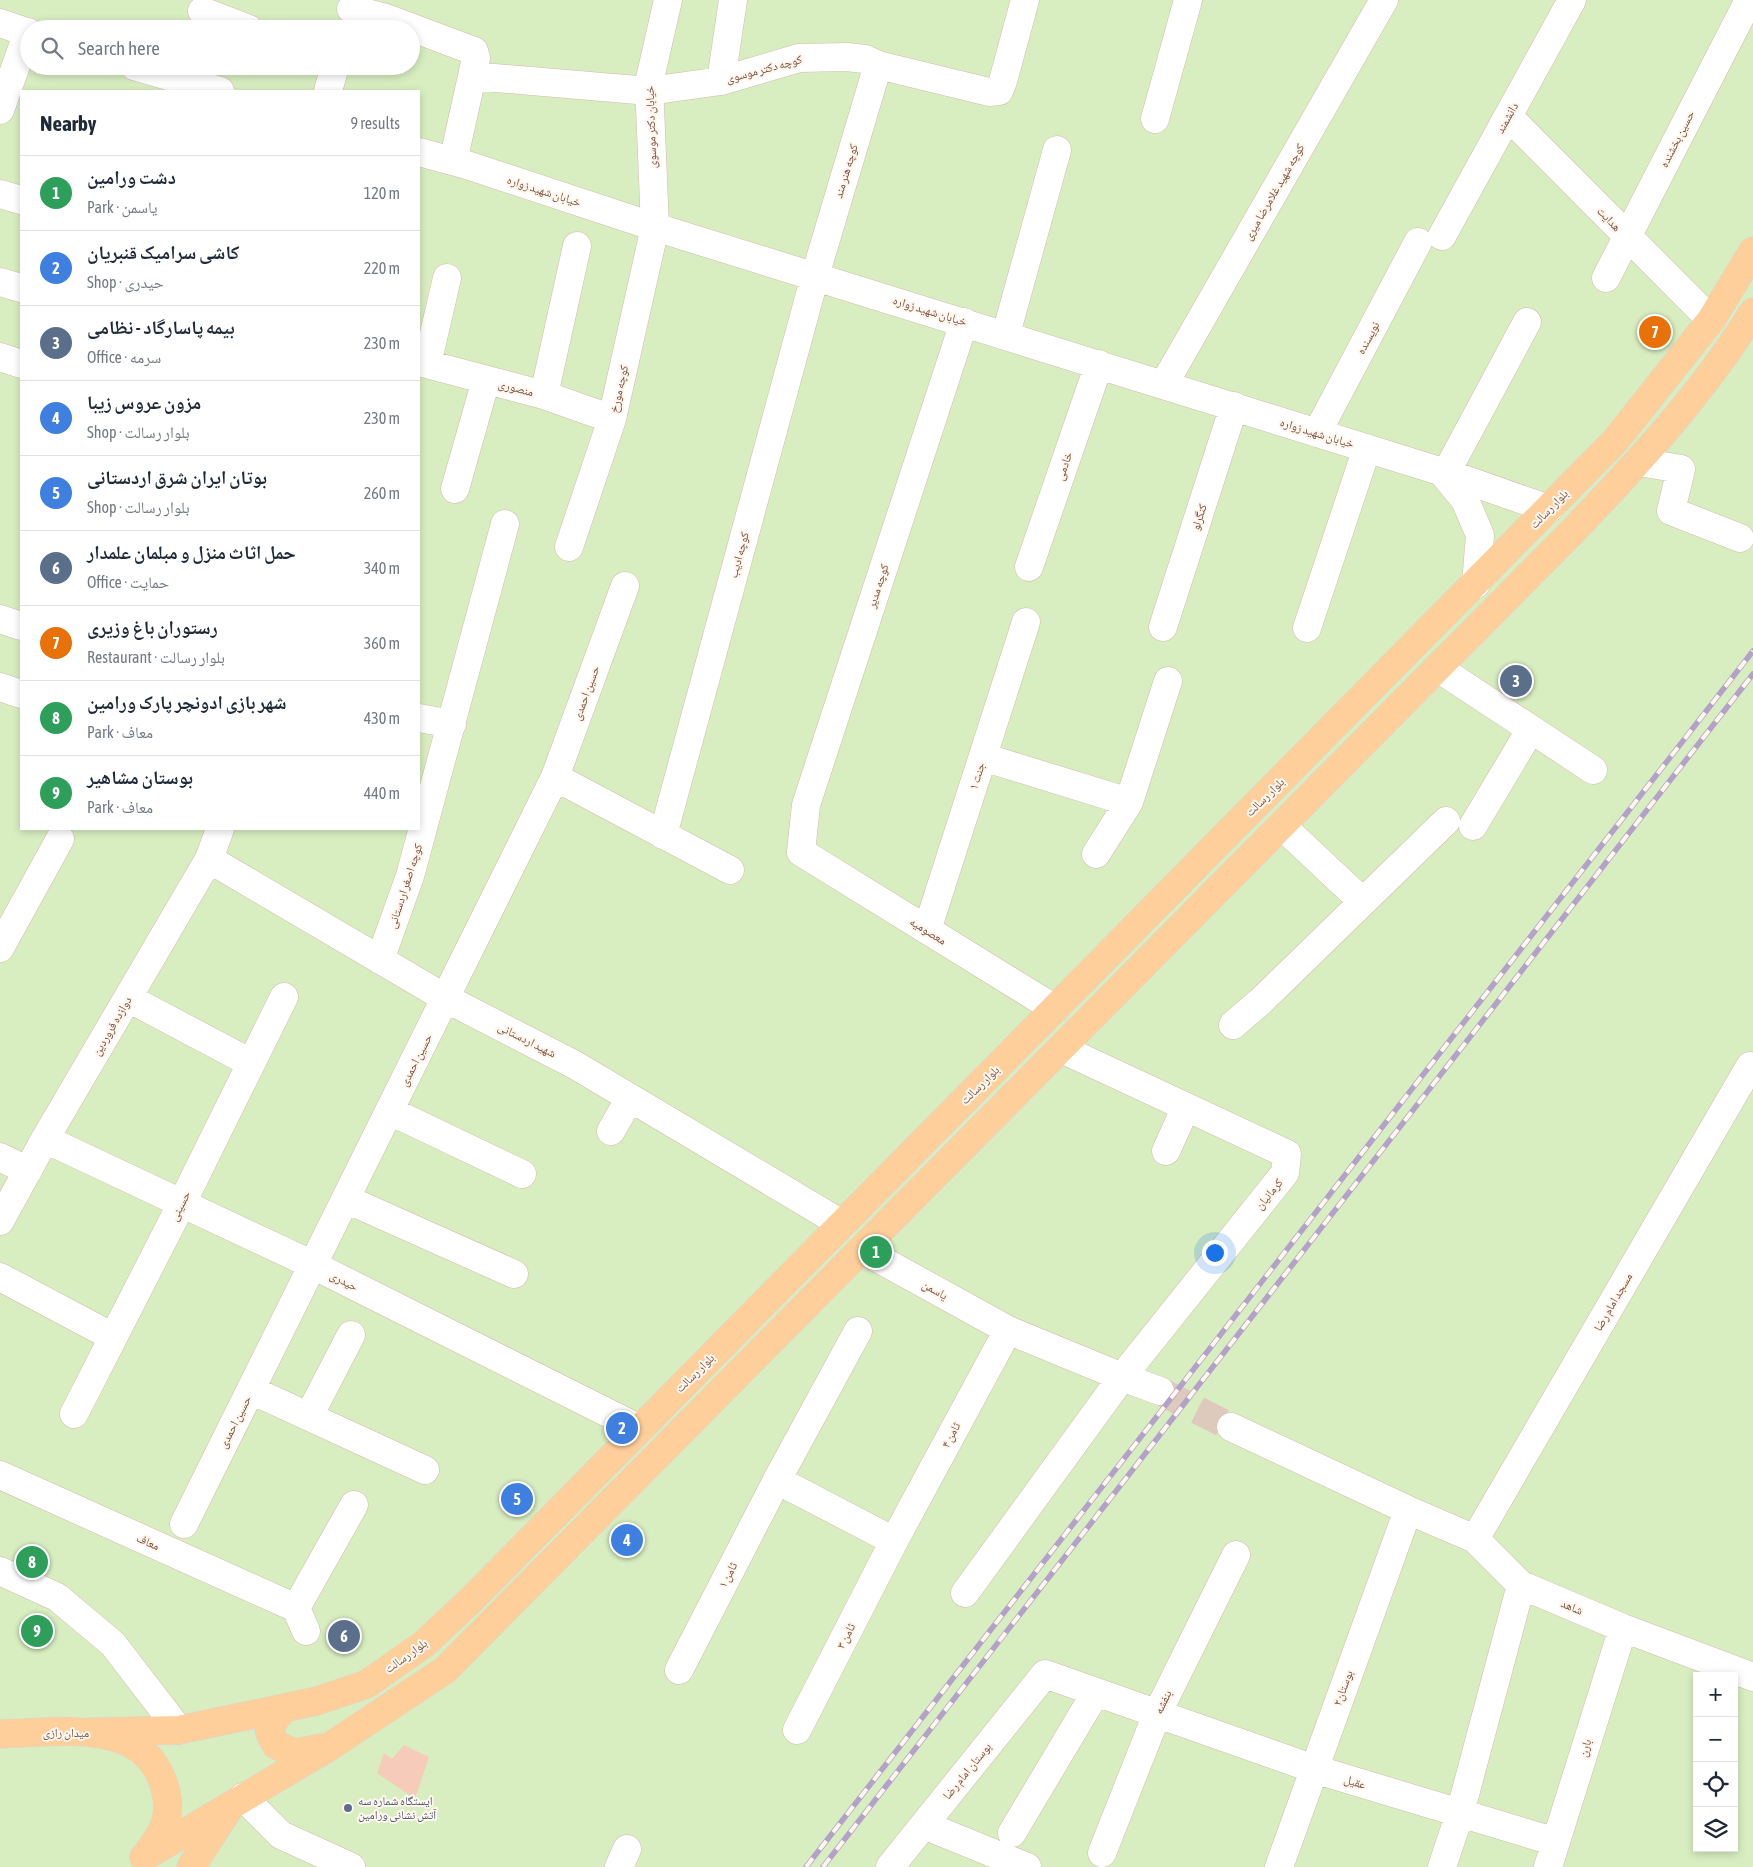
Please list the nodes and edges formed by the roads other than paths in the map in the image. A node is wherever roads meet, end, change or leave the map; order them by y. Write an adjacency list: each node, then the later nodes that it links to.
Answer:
1 (668, 0): 25 (street, خیابان دکتر موسوی)
2 (733, 0): 21 (street)
3 (1025, 0): 18 (street, کوچه دکتر موسوی)
4 (1188, 0): 28 (street)
5 (1384, 0): 54 (street, کوچه شهید غلامرضا میری)
6 (1572, 0): 27 (street, دانشمند)
7 (1749, 0): 35 (street, حسین بخشنده)
8 (202, 11): 11 (street)
9 (398, 11): 10 (street, کوچه دکتر موسوی); 12 (street, کوچه دکتر موسوی)
10 (350, 13)
11 (226, 20)
12 (411, 20)
13 (0, 23): 15 (street)
14 (420, 27): 17 (street, کوچه دکتر موسوی)
15 (20, 29)
16 (20, 56): 26 (street)
17 (473, 64): 25 (street, کوچه دکتر موسوی); 31 (street)
18 (878, 65): 21 (street, کوچه دکتر موسوی); 39 (street, کوچه هنر مند)
19 (155, 75): 22 (street)
20 (332, 75): 24 (street)
21 (721, 81): 25 (street, کوچه دکتر موسوی)
22 (179, 85): 23 (street)
23 (213, 90)
24 (328, 90)
25 (649, 91): 34 (street, خیابان دکتر موسوی)
26 (0, 110)
27 (1508, 116): 35 (street, هدایت); 36 (street, دانشمند)
28 (1155, 120)
29 (1057, 150): 48 (street)
30 (420, 152): 34 (street, خیابان شهید زواره)
31 (455, 153)
32 (0, 194): 33 (street)
33 (20, 200)
34 (655, 227): 39 (street, خیابان شهید زواره); 57 (street, کوچه مورخ)
35 (1627, 237): 41 (street, حسین بخشنده); 45 (street, هدایت)
36 (1430, 239): 58 (street, نویسنده)
37 (578, 246): 55 (street)
38 (1753, 251): 45 (main road, بلوار رسالت)
39 (814, 276): 46 (street, خیابان شهید زواره); 92 (street, کوچه ادیب)
40 (447, 278): 50 (street)
41 (1606, 278)
42 (0, 282): 43 (street)
43 (20, 288)
44 (1753, 312): 60 (main road)
45 (1711, 320): 63 (main road, بلوار رسالت)
46 (964, 322): 48 (street, خیابان شهید زواره); 94 (street, کوچه مدیر)
47 (1527, 322): 61 (street)
48 (1006, 334): 52 (street, خیابان شهید زواره)
49 (0, 357): 51 (street)
50 (423, 363): 53 (street, منصوری)
51 (20, 364)
52 (1099, 364): 54 (street, خیابان شهید زواره); 67 (street, خادمی)
53 (486, 380): 55 (street, منصوری); 62 (street)
54 (1164, 384): 56 (street, خیابان شهید زواره)
55 (544, 395): 57 (street, منصوری)
56 (1234, 406): 58 (street, خیابان شهید زواره); 73 (street, کنگرلو)
57 (612, 419): 66 (street, کوچه مورخ)
58 (1317, 433): 59 (street, خیابان شهید زواره)
59 (1367, 448): 61 (street, خیابان شهید زواره); 74 (street)
60 (1639, 462): 65 (street); 75 (main road)
61 (1444, 472): 63 (street, خیابان شهید زواره); 68 (street)
62 (455, 489)
63 (1549, 509): 68 (main road, بلوار رسالت)
64 (506, 524): 82 (street, کوچه اصغر اردستانی)
65 (1740, 538)
66 (569, 547)
67 (1029, 567)
68 (1476, 584): 79 (main road, بلوار رسالت)
69 (625, 586): 86 (street, حسین احمدی)
70 (0, 619): 72 (street)
71 (1026, 622): 84 (street, جنت ۱)
72 (20, 626)
73 (1163, 627)
74 (1307, 628)
75 (1438, 668): 81 (main road); 83 (street)
76 (1168, 681): 87 (street)
77 (0, 687): 78 (street)
78 (20, 694)
79 (1361, 700): 81 (main road); 105 (main road, بلوار رسالت)
80 (420, 718): 82 (street)
81 (1384, 723): 89 (main road)
82 (452, 724): 101 (street, کوچه اصغر اردستانی)
83 (1531, 729): 85 (street); 90 (street)
84 (983, 757): 87 (street); 99 (street, جنت ۱)
85 (1593, 770)
86 (555, 777): 92 (street); 104 (street, حسین احمدی)
87 (1129, 802): 95 (street)
88 (1446, 821): 98 (street)
89 (1282, 826): 98 (street); 107 (main road)
90 (1473, 826)
91 (220, 830): 96 (street, دوازده فروردین)
92 (663, 834): 97 (street)
93 (60, 839): 100 (street)
94 (800, 852): 99 (street, معصومیه)
95 (1096, 854)
96 (209, 859): 101 (street, شهید اردستانی); 103 (street, دوازده فروردین)
97 (730, 870)
98 (1363, 902): 106 (street)
99 (927, 930): 105 (street, معصومیه)
100 (0, 948)
101 (380, 960): 104 (street, شهید اردستانی)
102 (284, 997): 108 (street, حسینی)
103 (128, 998): 108 (street); 114 (street, دوازده فروردین)
104 (447, 999): 110 (street, شهید اردستانی); 112 (street, حسین احمدی)
105 (1055, 1010): 122 (main road, بلوار رسالت)
106 (1233, 1025)
107 (1062, 1049): 111 (street, کرمانیان); 123 (main road)
108 (251, 1063): 120 (street, حسینی)
109 (1750, 1066): 144 (street, مسجد امام رضا)
110 (630, 1098): 113 (street); 122 (street, شهید اردستانی)
111 (1186, 1107): 115 (street); 131 (street, کرمانیان)
112 (390, 1111): 118 (street); 119 (street, حسین احمدی)
113 (611, 1131)
114 (45, 1139): 117 (street, دوازده فروردین); 120 (street, حیدری)
115 (1166, 1152)
116 (0, 1157): 117 (street)
117 (28, 1171): 121 (street, دوازده فروردین)
118 (522, 1174)
119 (346, 1199): 124 (street, حسین احمدی); 125 (street)
120 (182, 1203): 124 (street, حیدری); 130 (street, حسینی)
121 (0, 1221)
122 (842, 1224): 137 (main road, بلوار رسالت)
123 (863, 1250): 127 (street, یاسمن); 161 (main road)
124 (313, 1265): 132 (street, حسین احمدی); 137 (street, حیدری)
125 (514, 1274)
126 (0, 1277): 130 (street)
127 (1008, 1330): 131 (street, یاسمن); 145 (street, ثامن ۴)
128 (858, 1331): 140 (street, ثامن ۱)
129 (351, 1335): 135 (street)
130 (113, 1337): 134 (street, حسینی)
131 (1122, 1377): 133 (street, یاسمن); 149 (street)
132 (251, 1390): 135 (street); 143 (street, حسین احمدی)
133 (1160, 1390)
134 (74, 1414)
135 (310, 1416): 138 (street)
136 (1231, 1427): 142 (street, شاهد)
137 (640, 1429): 155 (main road, بلوار رسالت)
138 (425, 1470)
139 (0, 1475): 141 (street, معاف)
140 (777, 1480): 145 (street); 151 (street, ثامن ۱)
141 (354, 1505)
142 (1408, 1510): 144 (street, شاهد); 162 (street, بوستان۲)
143 (184, 1524)
144 (1476, 1539): 148 (street, شاهد)
145 (894, 1541): 158 (street, ثامن ۳)
146 (1236, 1555): 156 (street, بنفشه)
147 (0, 1571): 157 (street)
148 (1521, 1585): 150 (street, شاهد); 164 (street)
149 (965, 1592)
150 (1623, 1628): 153 (street, شاهد); 168 (street, بارن)
151 (679, 1670)
152 (1045, 1674): 154 (street, عقیل); 165 (street, بوستان امام رضا)
153 (1753, 1677)
154 (1096, 1692): 156 (street, عقیل); 166 (street)
155 (285, 1708): 157 (main road, بلوار رسالت); 161 (main road)
156 (1157, 1714): 162 (street, عقیل); 167 (street, بنفشه)
157 (180, 1730): 159 (main road, بلوار رسالت)
158 (797, 1730)
159 (92, 1732): 160 (main road, میدان رازی); 169 (main road, میدان رازی)
160 (0, 1734)
161 (329, 1746): 163 (main road)
162 (1314, 1769): 164 (street, عقیل); 174 (street, بوستان۲)
163 (238, 1800): 169 (main road); 171 (main road); 172 (street)
164 (1460, 1813): 168 (street, عقیل); 175 (street)
165 (924, 1825): 170 (street); 173 (street, بوستان امام رضا)
166 (1012, 1833)
167 (1102, 1853)
168 (1552, 1854)
169 (138, 1862)
170 (1015, 1865)
171 (191, 1867)
172 (350, 1867)
173 (890, 1867)
174 (1279, 1867)
175 (1442, 1867)

